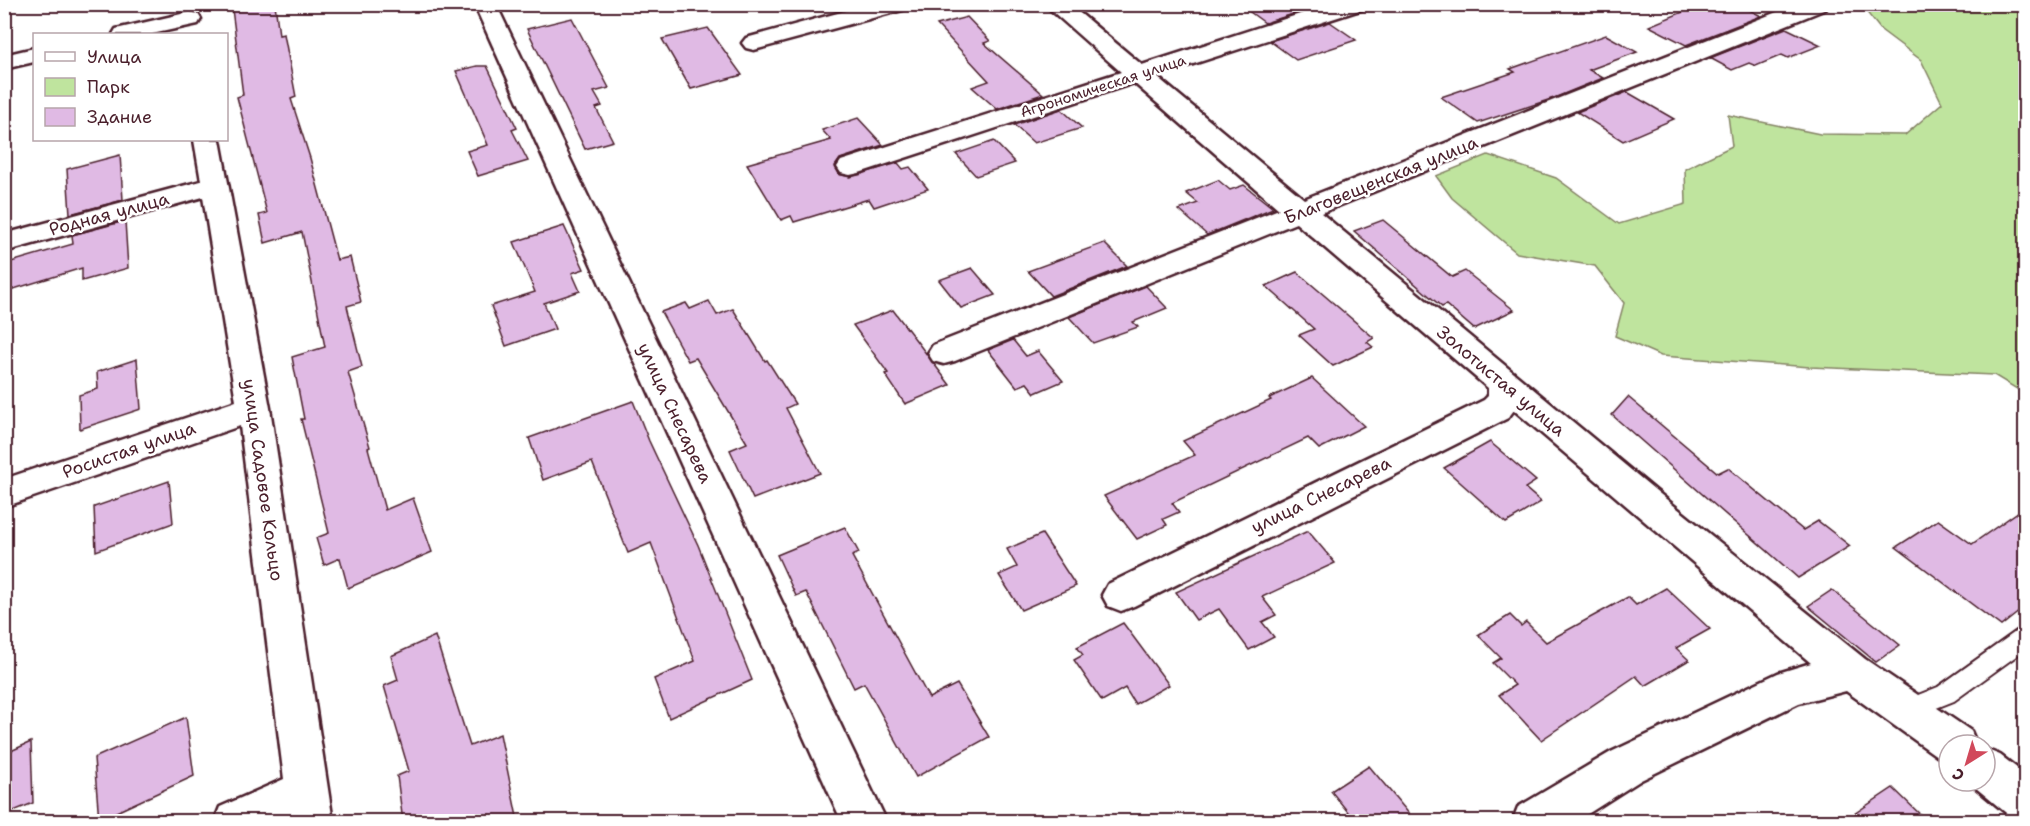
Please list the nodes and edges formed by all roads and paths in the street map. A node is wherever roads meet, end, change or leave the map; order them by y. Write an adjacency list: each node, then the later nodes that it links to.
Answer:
1 (485, 4): 30 (street, улица Снесарева)
2 (898, 4): 8 (street)
3 (1055, 4): 11 (street, Золотистая улица)
4 (1355, 4): 11 (street, Агрономическая улица)
5 (1818, 4): 15 (street, Благовещенская улица)
6 (191, 20): 7 (street)
7 (129, 33)
8 (754, 43)
9 (33, 55): 10 (street)
10 (4, 62)
11 (1137, 75): 13 (street, Агрономическая улица); 15 (street, Золотистая улица)
12 (207, 141): 14 (street, улица Садовое Кольцо)
13 (850, 167)
14 (213, 186): 16 (street, Родная улица); 19 (street, улица Садовое Кольцо)
15 (1300, 212): 17 (street, Благовещенская улица); 18 (street, Золотистая улица)
16 (4, 243)
17 (944, 352)
18 (1504, 384): 21 (street, улица Снесарева); 23 (street, Золотистая улица)
19 (254, 408): 20 (street, Росистая улица); 28 (street, улица Садовое Кольцо)
20 (4, 493)
21 (1121, 595)
22 (2025, 637): 24 (lane)
23 (1851, 672): 24 (street, Золотистая улица); 31 (street)
24 (1906, 710): 25 (street, Золотистая улица)
25 (1939, 733)
26 (1997, 779): 27 (street)
27 (2025, 802)
28 (308, 806): 29 (street)
29 (236, 822)
30 (865, 822)
31 (1534, 822)

